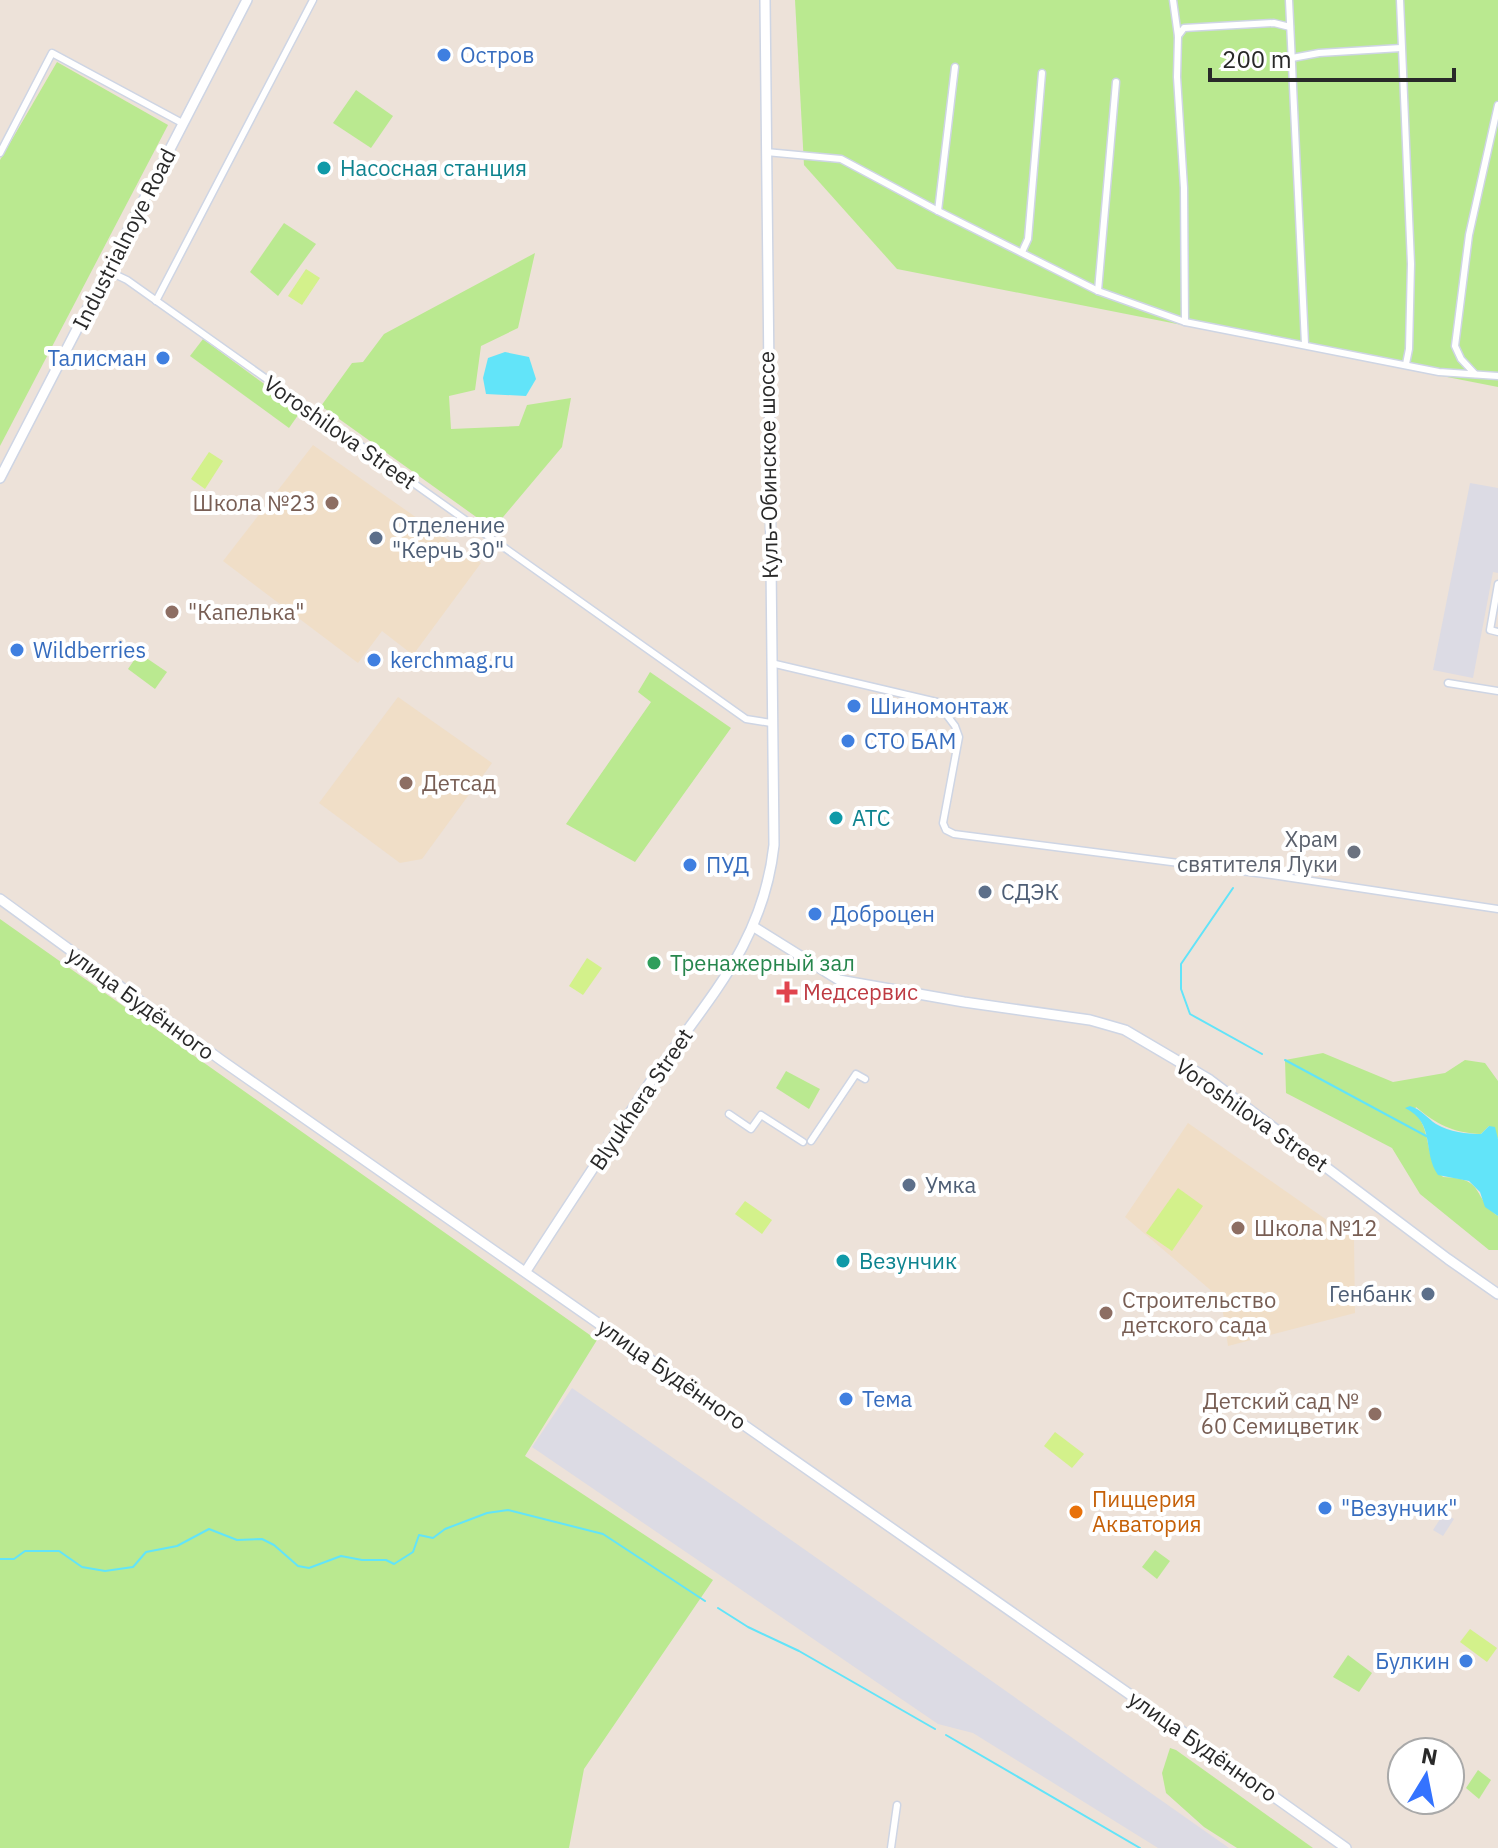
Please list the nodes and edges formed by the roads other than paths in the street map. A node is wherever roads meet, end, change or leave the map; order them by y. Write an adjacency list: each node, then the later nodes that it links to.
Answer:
1 (247, 0): 15 (main road, Industrialnoye Road)
2 (313, 0): 22 (street)
3 (765, 0): 16 (main road, Куль-Обинское шоссе)
4 (1173, 0): 8 (street)
5 (1289, 0): 7 (street)
6 (1400, 0): 9 (street)
7 (1290, 27): 8 (street); 10 (street)
8 (1178, 36): 23 (street)
9 (1401, 48): 10 (street); 25 (street)
10 (1292, 58): 24 (street)
11 (955, 67): 18 (street)
12 (1042, 73): 19 (street)
13 (1116, 82): 21 (street)
14 (1498, 105): 26 (street)
15 (184, 124): 17 (street); 20 (main road, Industrialnoye Road)
16 (766, 152): 18 (street); 31 (main road, Куль-Обинское шоссе)
17 (0, 153)
18 (938, 211): 19 (street)
19 (1022, 252): 21 (street)
20 (108, 271): 22 (street, Voroshilova Street); 28 (main road, Industrialnoye Road)
21 (1098, 291): 23 (street)
22 (156, 301): 34 (street, Voroshilova Street)
23 (1185, 322): 24 (street)
24 (1305, 344): 25 (street)
25 (1406, 364): 26 (street)
26 (1475, 374): 27 (street)
27 (1498, 376)
28 (0, 478)
29 (1498, 584): 30 (street)
30 (1498, 632)
31 (771, 663): 34 (main road, Куль-Обинское шоссе); 36 (street)
32 (1448, 683): 33 (street)
33 (1498, 691)
34 (771, 723): 37 (main road, Куль-Обинское шоссе)
35 (0, 899): 40 (main road, улица Будённого)
36 (1498, 909)
37 (754, 927): 40 (main road, Blyukhera Street); 41 (main road, Voroshilova Street)
38 (865, 1079): 39 (street)
39 (729, 1114)
40 (526, 1271): 44 (main road, улица Будённого)
41 (1498, 1294)
42 (897, 1805): 43 (street)
43 (891, 1848)
44 (1346, 1848)

